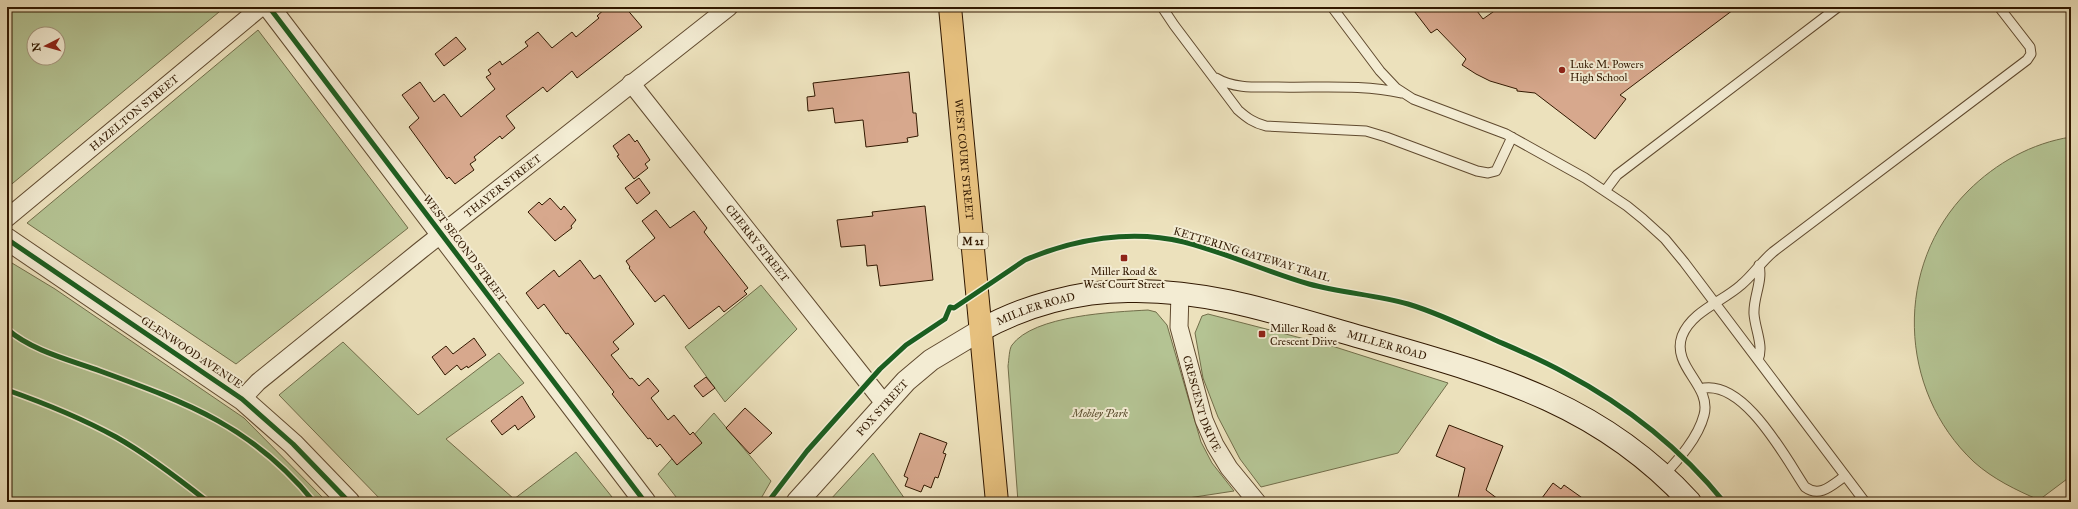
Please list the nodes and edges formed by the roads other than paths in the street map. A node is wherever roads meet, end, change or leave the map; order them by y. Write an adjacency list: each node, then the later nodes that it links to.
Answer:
1 (261, 7): 14 (street, HAZELTON STREET)
2 (269, 7): 15 (street, WEST SECOND STREET)
3 (729, 7): 10 (street, THAYER STREET)
4 (950, 7): 20 (main road, WEST COURT STREET / M 21)
5 (1162, 7): 9 (lane)
6 (1332, 7): 11 (lane)
7 (1838, 7): 13 (lane)
8 (2000, 7): 17 (lane)
9 (1210, 73): 11 (lane); 12 (lane)
10 (631, 83): 15 (street, THAYER STREET); 24 (street, CHERRY STREET)
11 (1404, 94): 12 (lane)
12 (1512, 137): 13 (lane)
13 (1605, 191): 19 (lane)
14 (7, 218)
15 (442, 234): 23 (street, THAYER STREET); 28 (street, WEST SECOND STREET)
16 (7, 239): 23 (street, GLENWOOD AVENUE)
17 (1759, 265): 19 (lane); 21 (lane)
18 (1180, 293): 20 (main road, MILLER ROAD); 25 (main road, MILLER ROAD); 31 (street, CRESCENT DRIVE)
19 (1715, 303): 21 (lane); 22 (lane)
20 (981, 330): 24 (street, FOX STREET); 30 (main road, WEST COURT STREET / M 21)
21 (1758, 360): 26 (lane)
22 (1700, 389): 25 (lane); 26 (lane)
23 (242, 399): 27 (street, GLENWOOD AVENUE)
24 (884, 403): 29 (street, FOX STREET)
25 (1664, 476): 32 (main road, MILLER ROAD)
26 (1845, 476): 33 (lane)
27 (349, 502)
28 (645, 502)
29 (797, 502)
30 (997, 502)
31 (1258, 502)
32 (1690, 502)
33 (1865, 502)

